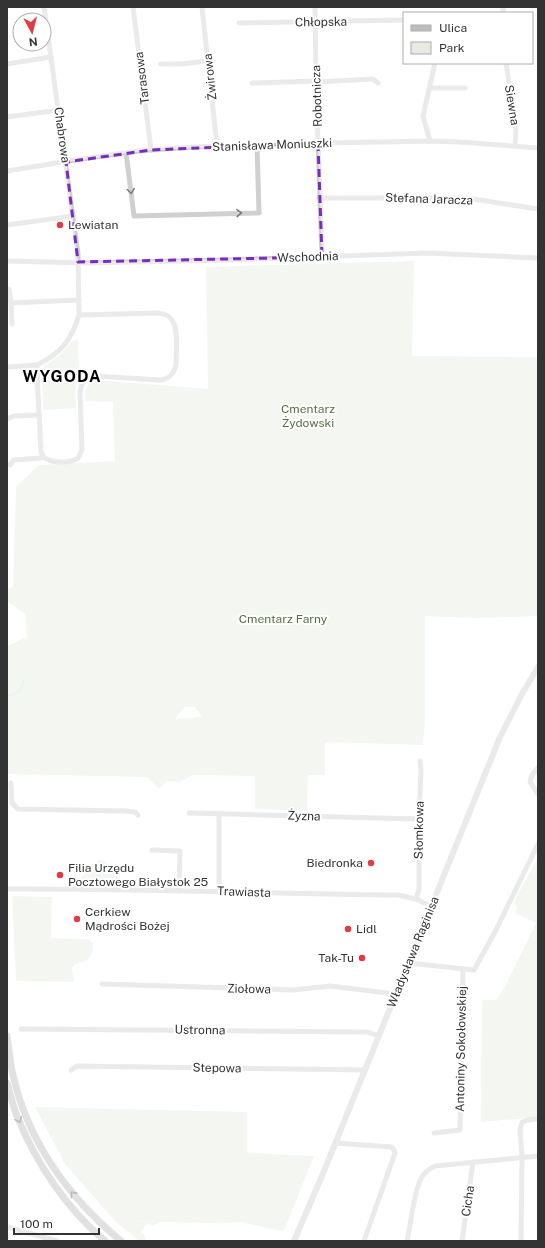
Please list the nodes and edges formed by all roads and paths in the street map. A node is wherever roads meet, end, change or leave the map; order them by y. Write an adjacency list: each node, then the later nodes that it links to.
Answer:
1 (44, 7): 8 (street, Chabrowa)
2 (133, 7): 27 (street, Tarasowa)
3 (202, 7): 9 (street, Żwirowa)
4 (315, 7): 6 (street, Robotnicza)
5 (403, 20): 6 (street, Chłopska)
6 (315, 21): 7 (street, Chłopska); 14 (street, Robotnicza)
7 (239, 23)
8 (51, 57): 10 (street); 19 (street, Chabrowa)
9 (208, 61): 11 (street); 24 (street, Żwirowa)
10 (7, 64)
11 (161, 64)
12 (435, 64): 17 (street)
13 (506, 64): 25 (street, Siewna)
14 (316, 82): 15 (street); 16 (street); 22 (street, Robotnicza)
15 (252, 83)
16 (378, 83)
17 (430, 88): 18 (street); 21 (street)
18 (464, 88)
19 (59, 110): 20 (street); 29 (street, Chabrowa)
20 (7, 117)
21 (430, 141): 22 (street, Stanisława Moniuszki); 25 (street, Stanisława Moniuszki)
22 (318, 143): 23 (street, Stanisława Moniuszki); 31 (street, Robotnicza)
23 (257, 145): 24 (street, Stanisława Moniuszki); 28 (street, one-way to 23)
24 (217, 146): 27 (street, Stanisława Moniuszki)
25 (515, 146): 26 (street, Stanisława Moniuszki)
26 (538, 148)
27 (150, 150): 28 (street, Stanisława Moniuszki)
28 (126, 153): 29 (street, Stanisława Moniuszki)
29 (66, 162): 30 (street, Stanisława Moniuszki); 33 (street, Chabrowa)
30 (7, 171)
31 (319, 198): 32 (street, Stefana Jaracza); 35 (street, Robotnicza)
32 (538, 209)
33 (73, 216): 34 (street); 38 (street, Chabrowa)
34 (7, 225)
35 (322, 256): 36 (street, Wschodnia); 38 (street, Wschodnia)
36 (538, 258)
37 (7, 261): 38 (street, Wschodnia)
38 (78, 262): 40 (street, Chabrowa)
39 (9, 289): 41 (street)
40 (79, 300): 41 (street); 42 (street, Chabrowa)
41 (11, 303): 43 (street)
42 (79, 315): 44 (street); 48 (street)
43 (12, 324)
44 (38, 365): 45 (street); 46 (street)
45 (7, 367)
46 (39, 415): 47 (street); 48 (street)
47 (7, 419)
48 (43, 457): 49 (street)
49 (10, 465)
50 (538, 667): 65 (street, Władysława Raginisa)
51 (420, 761): 58 (street, Słomkowa)
52 (538, 768): 54 (street)
53 (11, 782): 57 (street)
54 (538, 794)
55 (189, 813): 56 (street, Żyzna)
56 (220, 814): 58 (street, Żyzna); 63 (street)
57 (138, 815)
58 (419, 819): 64 (street, Słomkowa)
59 (538, 844): 67 (street)
60 (152, 850): 62 (street)
61 (7, 889): 62 (street, Trawiasta)
62 (179, 891): 63 (street, Trawiasta)
63 (219, 892): 64 (street, Trawiasta)
64 (416, 899): 65 (street, Trawiasta)
65 (431, 906): 66 (street, Władysława Raginisa)
66 (409, 963): 67 (street); 69 (street, Władysława Raginisa)
67 (463, 969): 77 (street, Antoniny Sokołowskiej)
68 (102, 984): 69 (street, Ziołowa)
69 (396, 994): 72 (street, Władysława Raginisa)
70 (21, 1029): 72 (street, Ustronna)
71 (7, 1036): 85 (main road, one-way to 71)
72 (379, 1036): 74 (street, Władysława Raginisa)
73 (71, 1070): 74 (street, Stepowa)
74 (365, 1070): 78 (street, Władysława Raginisa)
75 (7, 1084): 84 (main road, one-way to 84)
76 (538, 1119): 80 (street)
77 (434, 1133)
78 (335, 1142): 86 (street, Władysława Raginisa); 87 (street)
79 (538, 1156): 80 (street)
80 (522, 1157): 81 (street); 90 (street)
81 (473, 1162): 88 (street); 89 (street, Cicha)
82 (7, 1227): 83 (street)
83 (57, 1241)
84 (105, 1241)
85 (121, 1241)
86 (294, 1241)
87 (364, 1241)
88 (407, 1241)
89 (462, 1241)
90 (521, 1241)

